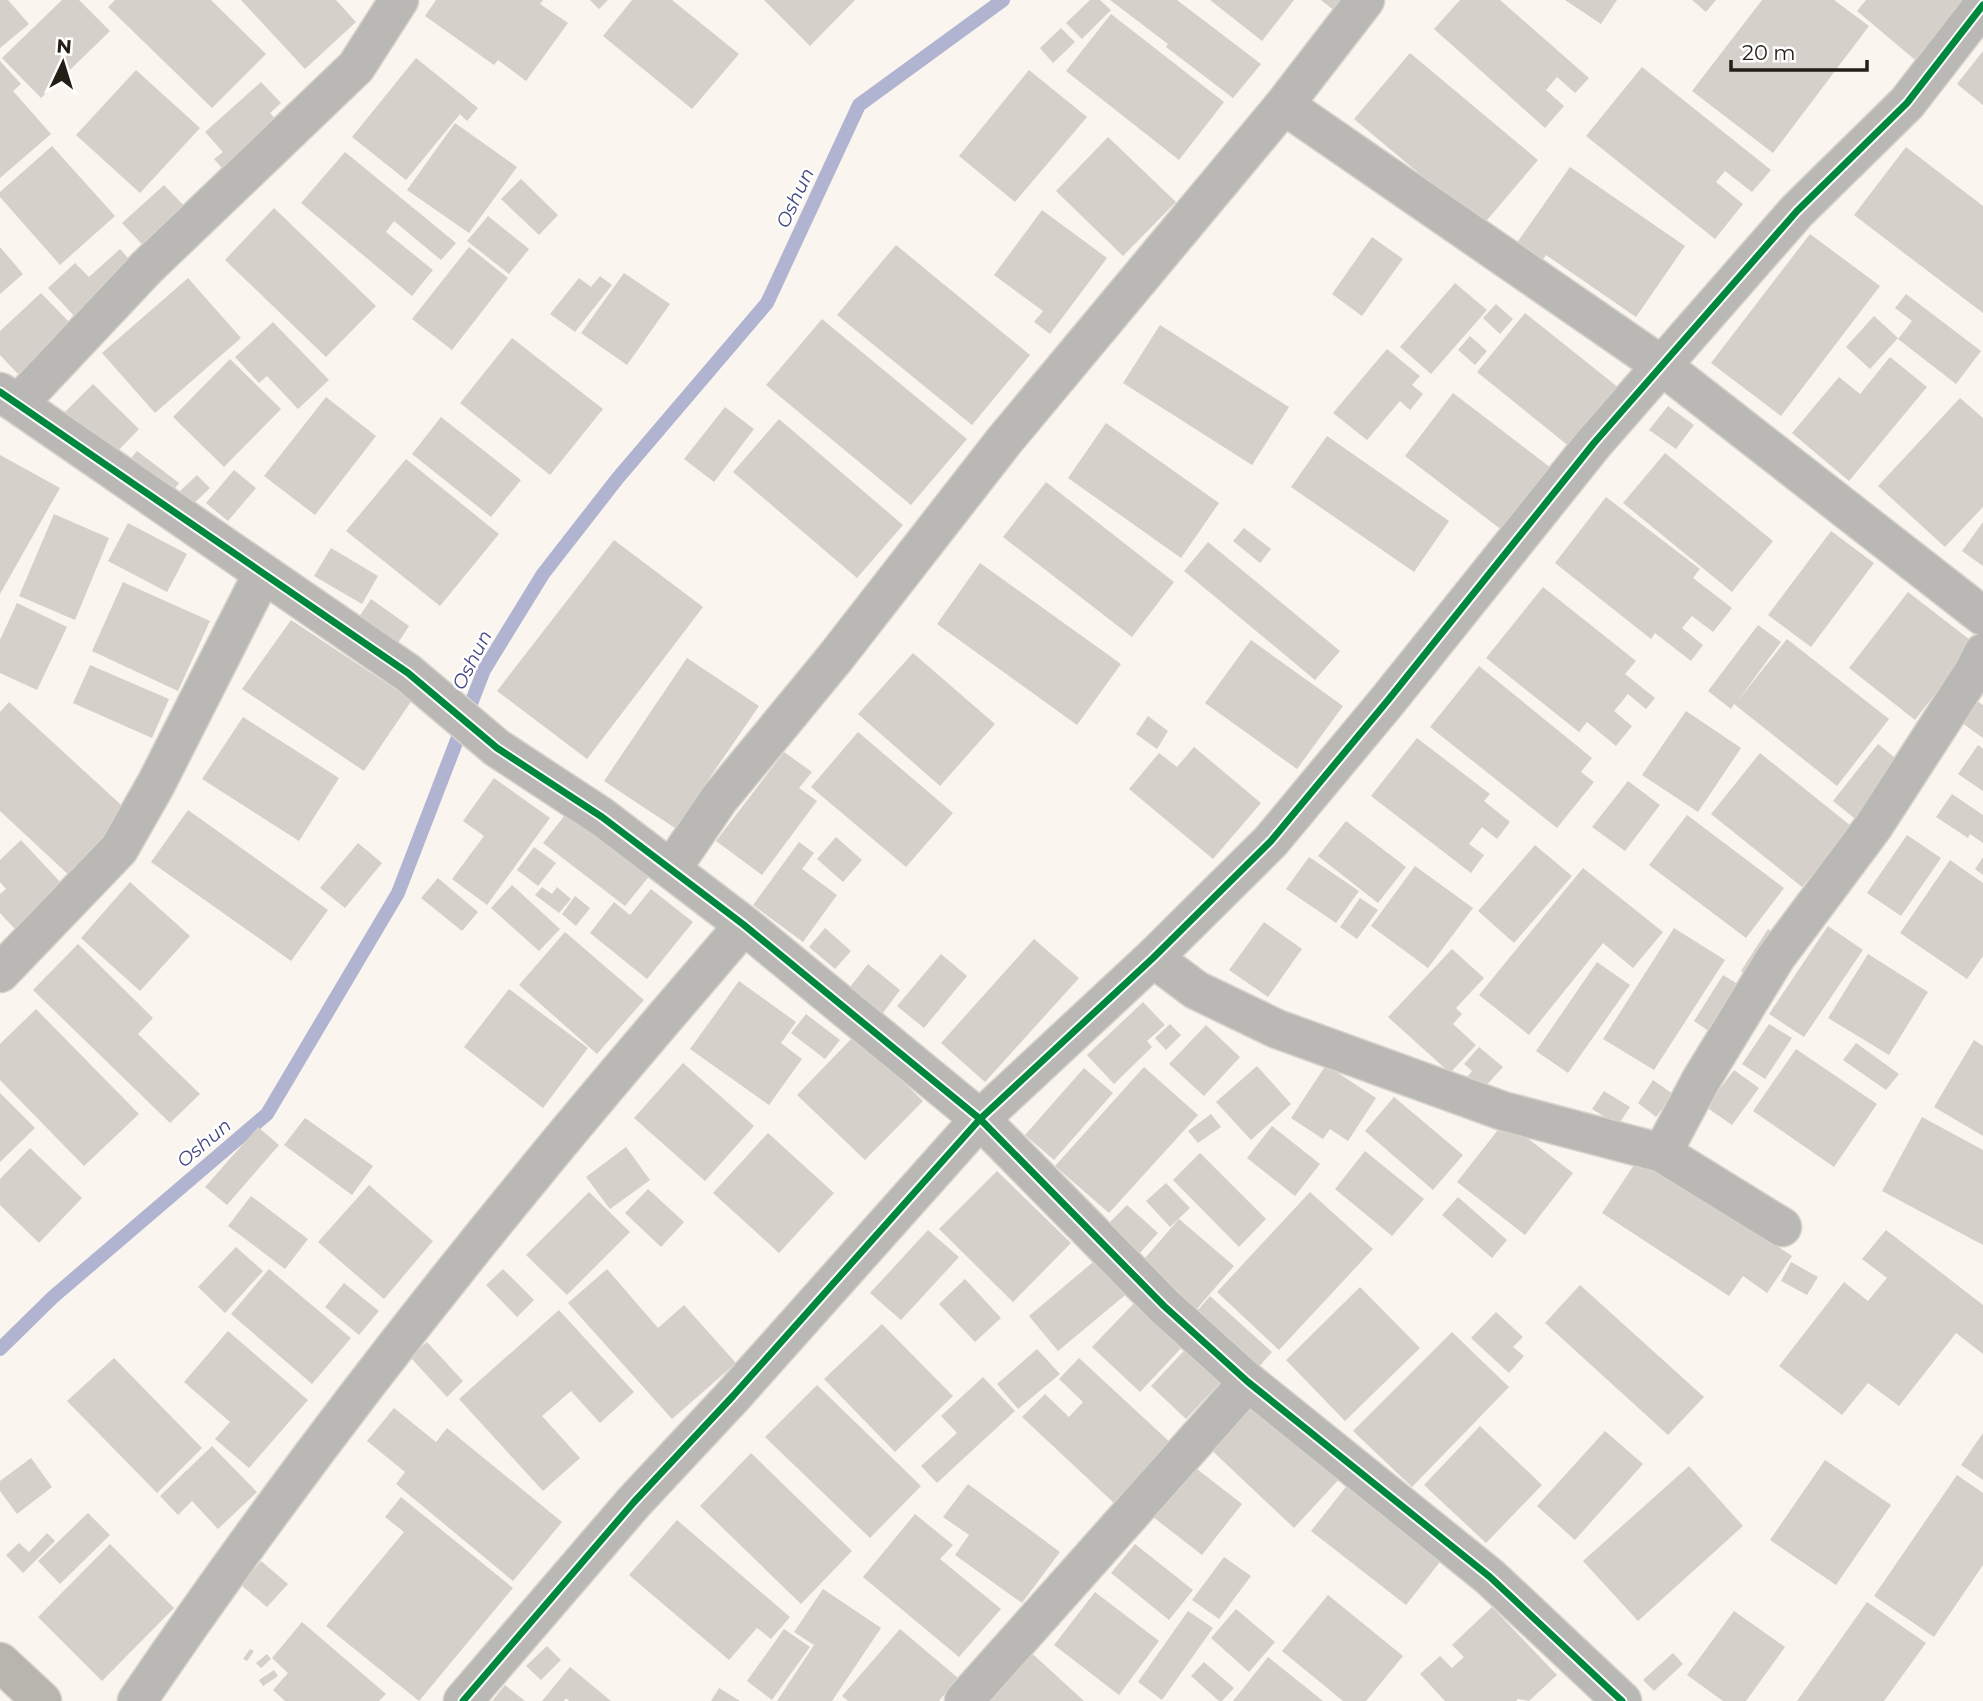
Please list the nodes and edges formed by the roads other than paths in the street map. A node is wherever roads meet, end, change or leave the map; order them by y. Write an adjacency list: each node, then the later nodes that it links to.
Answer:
1 (399, 0): 6 (street)
2 (1365, 0): 4 (street)
3 (1983, 5): 5 (street)
4 (1284, 105): 5 (street); 10 (street)
5 (1661, 365): 8 (street); 12 (street)
6 (9, 398): 7 (street)
7 (263, 573): 10 (street); 13 (street)
8 (1983, 616)
9 (1983, 653): 15 (street)
10 (672, 869): 11 (street)
11 (744, 925): 14 (street); 20 (street)
12 (1153, 958): 14 (street); 15 (street)
13 (0, 973)
14 (979, 1119): 17 (street); 21 (street)
15 (1662, 1153): 16 (street)
16 (1782, 1227)
17 (1248, 1382): 22 (street); 23 (street)
18 (0, 1662): 19 (highway)
19 (43, 1701)
20 (137, 1701)
21 (463, 1701)
22 (964, 1701)
23 (1622, 1701)

